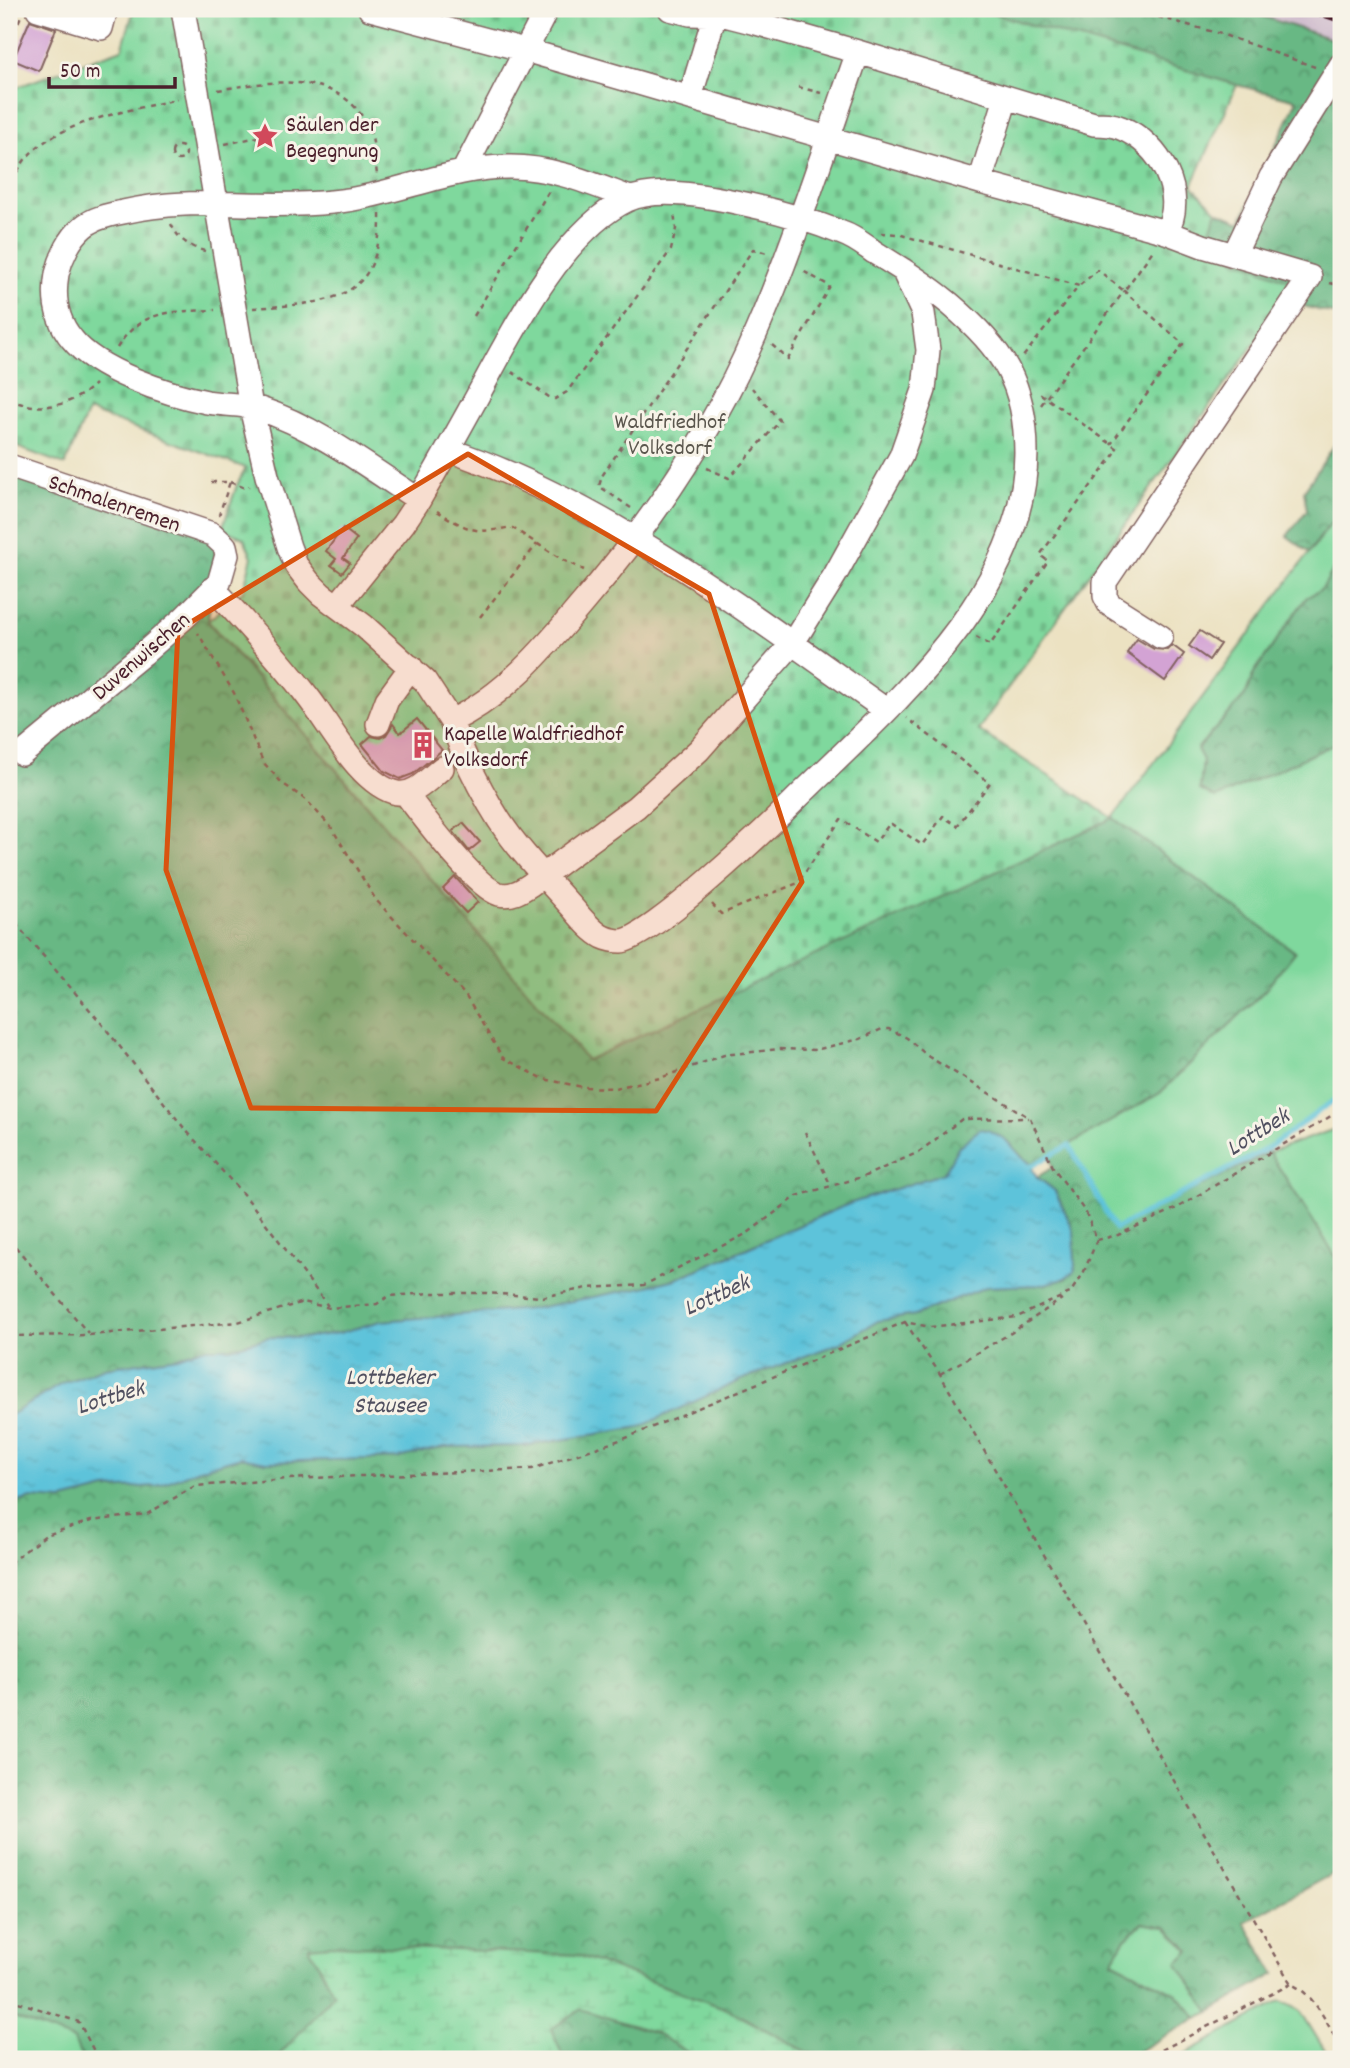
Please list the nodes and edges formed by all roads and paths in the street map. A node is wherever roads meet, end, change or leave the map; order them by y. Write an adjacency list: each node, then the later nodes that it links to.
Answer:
1 (38, 9): 2 (street)
2 (106, 9)
3 (183, 9): 24 (street)
4 (547, 9): 9 (street)
5 (670, 9): 8 (street)
6 (1129, 9): 11 (path)
7 (382, 10): 9 (street)
8 (715, 15): 10 (street); 13 (street)
9 (525, 50): 13 (street); 18 (street)
10 (858, 52): 14 (street); 15 (street)
11 (1338, 70): 30 (street)
12 (798, 87): 14 (path)
13 (690, 98): 16 (street)
14 (842, 98): 16 (street)
15 (1006, 98): 20 (street); 27 (street)
16 (827, 138): 20 (street); 26 (street)
17 (37, 148): 21 (path)
18 (464, 170): 19 (street); 24 (street)
19 (560, 174): 23 (street); 35 (path)
20 (979, 182): 27 (street)
21 (9, 190)
22 (671, 195): 23 (street); 26 (street); 37 (path)
23 (630, 198): 37 (street)
24 (216, 202): 25 (street); 29 (street)
25 (166, 204): 29 (path); 42 (street)
26 (800, 220): 28 (street); 31 (street)
27 (1166, 232): 30 (street); 34 (path)
28 (846, 234): 32 (street); 33 (path)
29 (224, 252): 42 (street)
30 (1234, 255): 60 (street)
31 (784, 260): 36 (street); 36 (path); 50 (path)
32 (903, 270): 39 (street); 61 (street)
33 (1079, 286): 34 (path); 39 (path)
34 (1124, 291): 41 (path); 44 (path)
35 (474, 316)
36 (757, 331): 38 (street)
37 (497, 361): 45 (street)
38 (738, 371): 46 (street); 46 (path)
39 (1011, 373): 43 (street)
40 (1038, 392): 41 (path)
41 (1047, 398): 43 (path); 44 (path)
42 (251, 407): 49 (street); 56 (street)
43 (1026, 424): 59 (street)
44 (1111, 444): 59 (path)
45 (448, 450): 49 (street); 52 (street)
46 (688, 459): 50 (street)
47 (9, 466): 51 (street, Schmalenremen)
48 (211, 482): 51 (path)
49 (419, 500): 53 (path); 56 (street)
50 (649, 519): 52 (street)
51 (216, 537): 55 (street, Duvenwischen)
52 (634, 539): 54 (street); 61 (street)
53 (537, 544): 54 (path); 57 (path)
54 (602, 581): 64 (street)
55 (213, 588): 58 (street, Duvenwischen); 68 (street)
56 (337, 606): 62 (street)
57 (480, 617)
58 (184, 618): 66 (street, Duvenwischen); 73 (path)
59 (960, 626): 63 (street)
60 (1161, 637)
61 (792, 644): 63 (street); 69 (street)
62 (411, 667): 64 (street); 65 (street)
63 (888, 707): 69 (street); 70 (path)
64 (451, 721): 69 (street)
65 (378, 724)
66 (22, 754)
67 (442, 768): 68 (street)
68 (405, 793): 69 (street)
69 (542, 875)
70 (721, 914)
71 (9, 916): 79 (path)
72 (1341, 1110): 77 (path)
73 (1030, 1118): 75 (path); 77 (path)
74 (805, 1132): 75 (path)
75 (831, 1186): 79 (path)
76 (9, 1239): 81 (path)
77 (1097, 1240): 78 (path)
78 (1070, 1293): 80 (path); 83 (path)
79 (330, 1308): 81 (path)
80 (905, 1322): 83 (path); 84 (path)
81 (89, 1335): 82 (path)
82 (9, 1336)
83 (940, 1374): 85 (path)
84 (9, 1563)
85 (1291, 1984): 87 (path); 89 (path)
86 (9, 1999): 88 (path)
87 (1341, 2048)
88 (98, 2059)
89 (1144, 2059)

